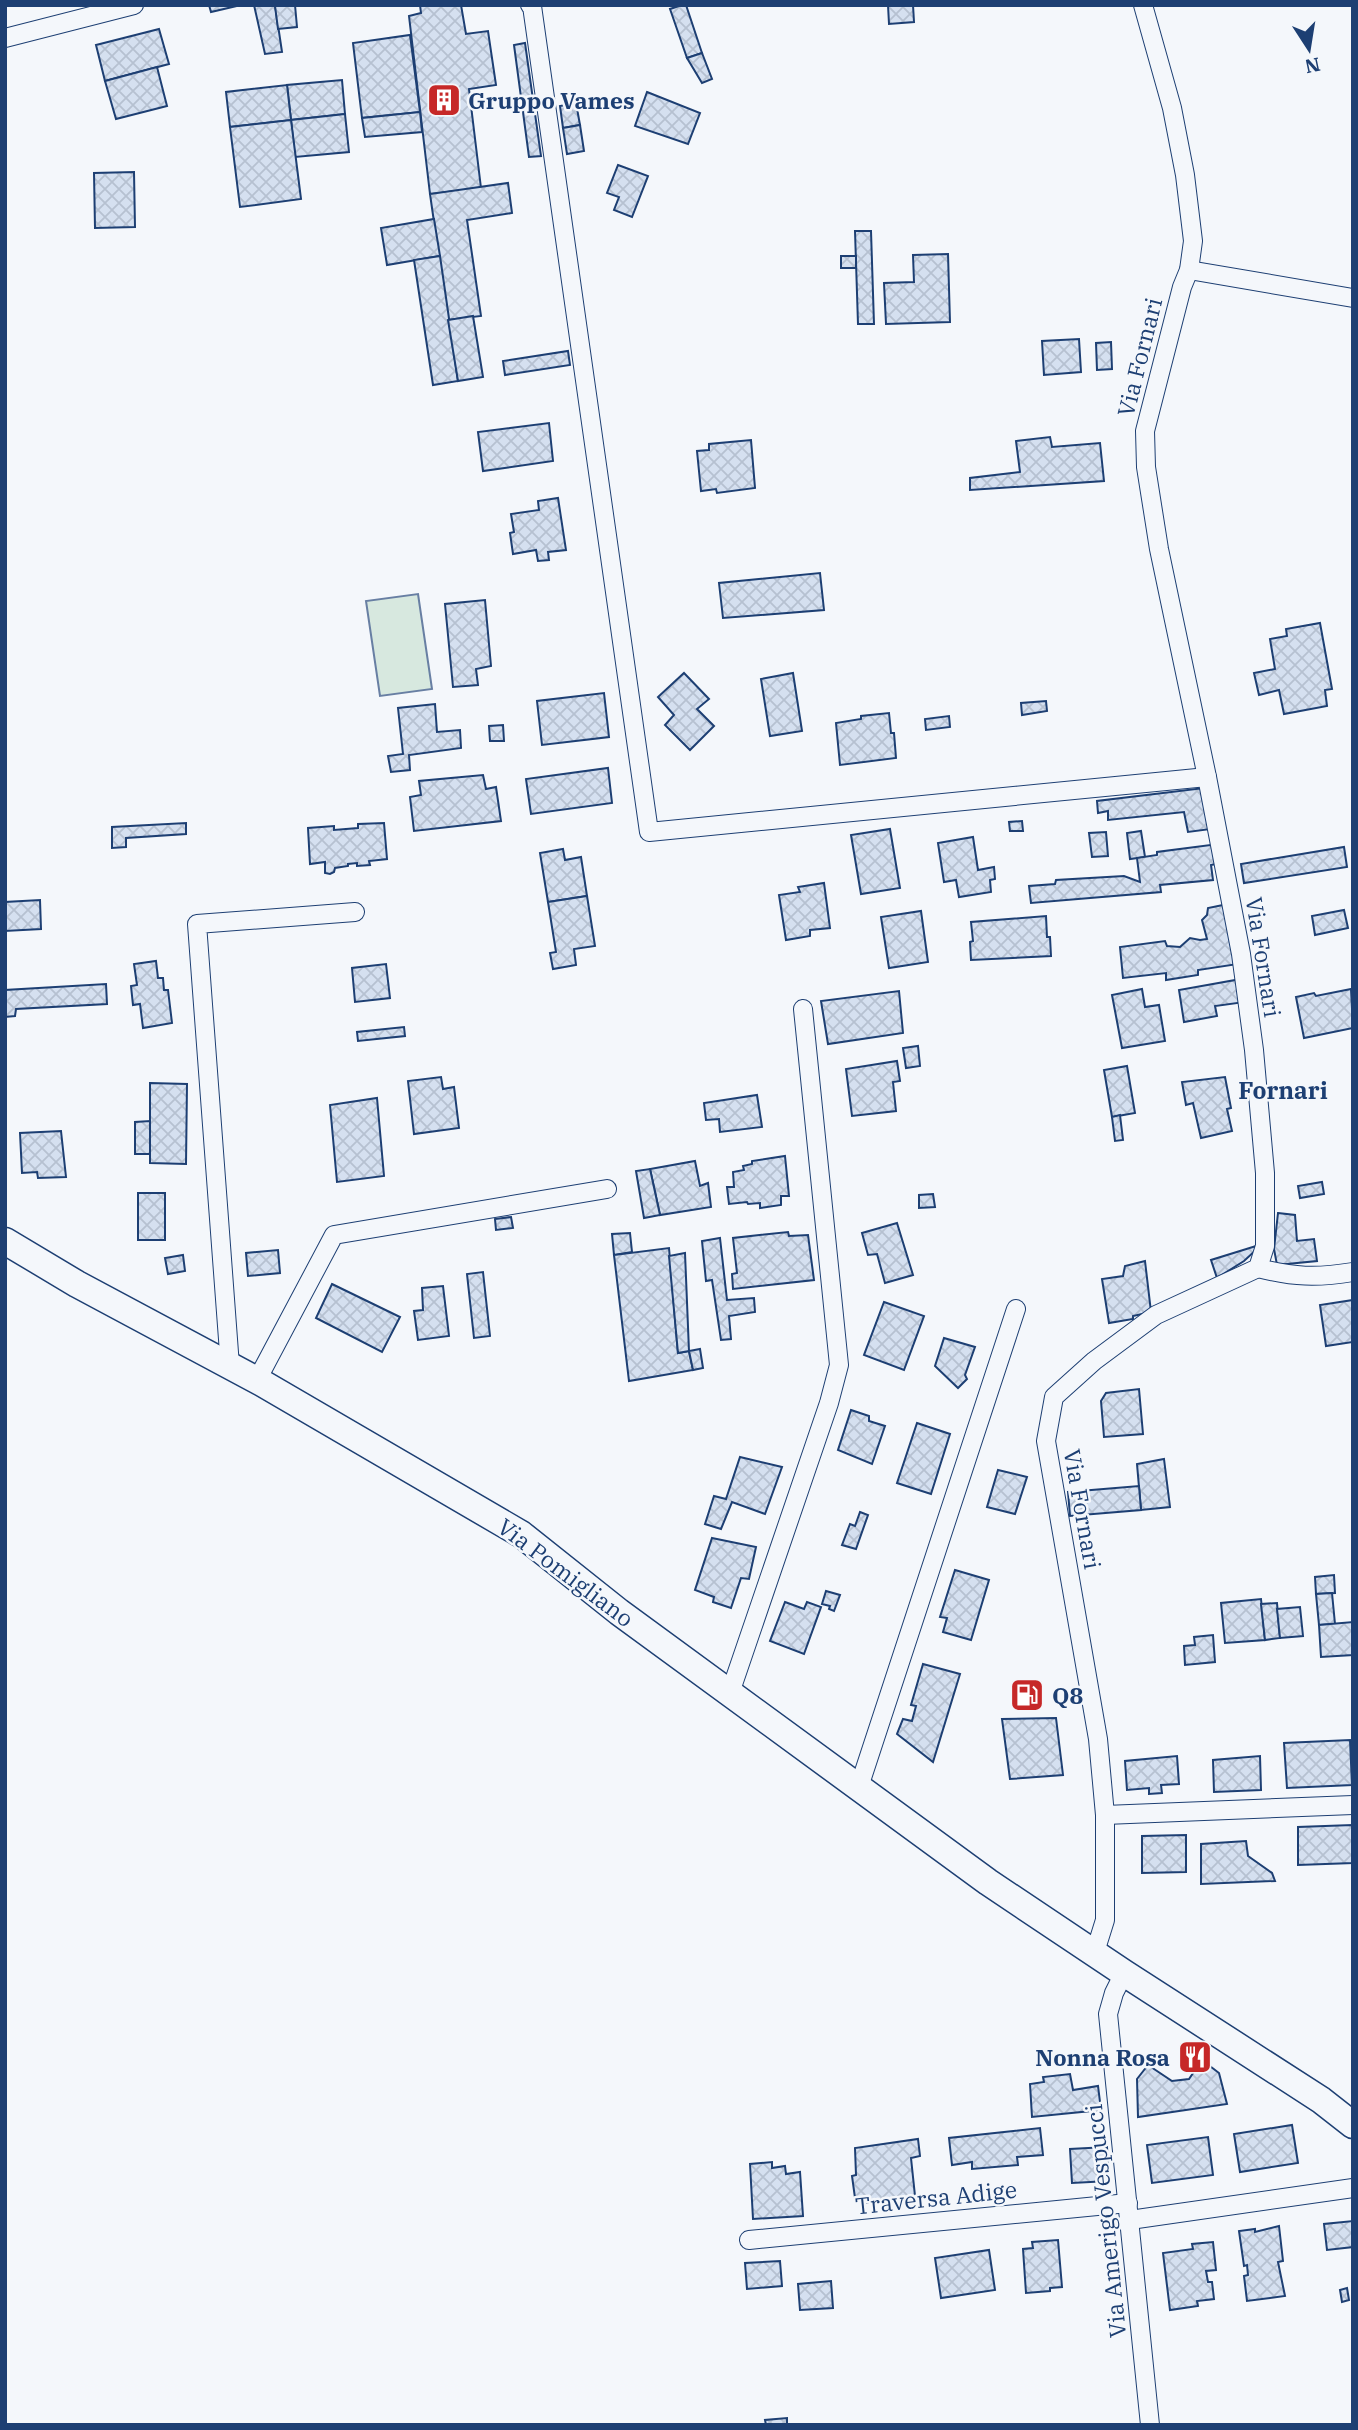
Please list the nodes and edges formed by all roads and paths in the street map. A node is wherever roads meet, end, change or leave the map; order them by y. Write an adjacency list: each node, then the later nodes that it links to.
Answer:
1 (134, 5): 4 (street)
2 (1143, 5): 5 (street, Via Fornari)
3 (531, 6): 7 (street)
4 (5, 38)
5 (1189, 271): 6 (street); 7 (street, Via Fornari)
6 (1353, 298)
7 (1208, 777): 12 (street, Via Fornari)
8 (355, 912): 15 (street)
9 (803, 1009): 17 (street)
10 (607, 1189): 16 (street)
11 (5, 1241): 15 (street, Via Pomigliano)
12 (1258, 1268): 13 (street); 20 (street, Via Fornari)
13 (1353, 1272)
14 (1016, 1309): 18 (street)
15 (230, 1366): 16 (street, Via Pomigliano)
16 (257, 1380): 17 (street, Via Pomigliano)
17 (730, 1693): 18 (street, Via Pomigliano)
18 (859, 1787): 21 (street, Via Pomigliano)
19 (1353, 1805): 20 (street)
20 (1105, 1815): 21 (street, Via Fornari)
21 (1095, 1952): 22 (street, Via Pomigliano)
22 (1124, 1973): 23 (street, Via Pomigliano); 25 (street, Via Amerigo Vespucci)
23 (1353, 2125)
24 (1353, 2188): 25 (street, Traversa Adige)
25 (1129, 2211): 26 (street, Traversa Adige); 27 (street, Via Amerigo Vespucci)
26 (748, 2240)
27 (1150, 2425)

